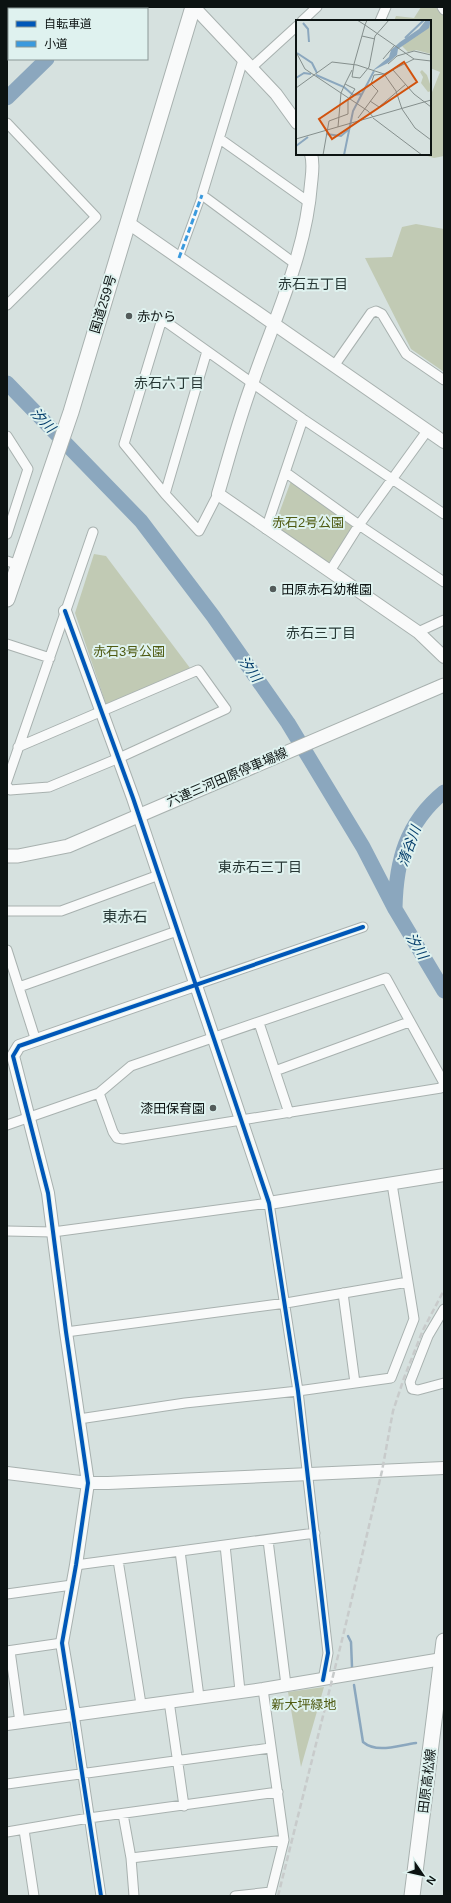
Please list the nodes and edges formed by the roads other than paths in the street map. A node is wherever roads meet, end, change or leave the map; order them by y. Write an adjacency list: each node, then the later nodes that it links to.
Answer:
1 (193, 7): 9 (street); 16 (main road, 国道259号)
2 (317, 7): 6 (street)
3 (386, 7): 7 (street)
4 (442, 7): 5 (street)
5 (444, 10)
6 (303, 20)
7 (380, 20)
8 (296, 27): 9 (street)
9 (247, 64): 10 (street); 12 (street)
10 (296, 122)
11 (7, 123): 19 (street)
12 (220, 139): 14 (street); 15 (street)
13 (313, 156): 15 (street)
14 (202, 195): 17 (street); 18 (street)
15 (310, 203): 18 (street)
16 (127, 222): 17 (street); 38 (main road, 国道259号)
17 (179, 258): 20 (street)
18 (294, 263): 20 (street)
19 (7, 305)
20 (274, 325): 22 (street); 24 (street)
21 (207, 351): 24 (street); 31 (street); 31 (street)
22 (334, 366): 23 (street); 26 (street)
23 (444, 380)
24 (252, 382): 25 (street); 32 (street)
25 (303, 419): 29 (street); 30 (street)
26 (427, 431): 28 (street); 30 (street)
27 (8, 441): 37 (street)
28 (444, 442)
29 (285, 472): 34 (street); 35 (street)
30 (394, 479): 33 (street); 34 (street)
31 (165, 494): 32 (street)
32 (218, 494): 35 (street)
33 (444, 514)
34 (360, 525): 39 (street); 40 (street)
35 (266, 529): 39 (street)
36 (93, 532): 42 (street)
37 (7, 534)
38 (13, 563): 41 (main road, 国道259号)
39 (330, 571): 44 (street)
40 (444, 582)
41 (7, 599)
42 (65, 612): 47 (street); 49 (street)
43 (444, 620): 44 (street)
44 (418, 632): 46 (street)
45 (7, 644): 47 (street)
46 (444, 657)
47 (50, 658): 50 (street)
48 (444, 686): 54 (main road, 六連三河田原停車場線)
49 (101, 712): 50 (street); 51 (street); 51 (street)
50 (18, 747): 52 (street)
51 (119, 758): 53 (street); 54 (street)
52 (7, 781)
53 (7, 786)
54 (138, 815): 55 (main road, 六連三河田原停車場線); 56 (street)
55 (7, 856)
56 (159, 875): 57 (street); 59 (street)
57 (7, 911)
58 (363, 927): 61 (street)
59 (177, 931): 61 (street); 62 (street)
60 (7, 950): 62 (street)
61 (195, 985): 65 (street); 66 (street)
62 (19, 987): 66 (street)
63 (409, 1022): 64 (street); 67 (street); 69 (street)
64 (259, 1023): 65 (street); 67 (street)
65 (213, 1039): 68 (street); 71 (street)
66 (36, 1041): 70 (street)
67 (275, 1071): 69 (street)
68 (98, 1093): 70 (street); 71 (street)
69 (289, 1112): 71 (street)
70 (29, 1118): 72 (street); 77 (street)
71 (239, 1120): 75 (street)
72 (7, 1124)
73 (444, 1175): 74 (street)
74 (392, 1184): 75 (street); 78 (street)
75 (269, 1203): 77 (street); 80 (street)
76 (7, 1231): 77 (street)
77 (53, 1232): 82 (street)
78 (408, 1282): 79 (street); 83 (street)
79 (343, 1292): 80 (street); 83 (street)
80 (286, 1303): 82 (street); 85 (street)
81 (444, 1309): 84 (street)
82 (66, 1332): 86 (street)
83 (355, 1383): 85 (street)
84 (444, 1383)
85 (298, 1391): 86 (street); 89 (street)
86 (79, 1419): 90 (street)
87 (444, 1468): 89 (street)
88 (7, 1473): 90 (street)
89 (308, 1474): 90 (street); 91 (street)
90 (88, 1483): 96 (street)
91 (315, 1533): 92 (street); 103 (street)
92 (268, 1540): 93 (street); 104 (street)
93 (225, 1545): 94 (street); 106 (street)
94 (180, 1551): 95 (street); 107 (street)
95 (118, 1560): 96 (street); 109 (street)
96 (76, 1566): 97 (street)
97 (72, 1585): 98 (street); 100 (street)
98 (7, 1594)
99 (444, 1641): 102 (main road, 田原高松線)
100 (62, 1643): 101 (street); 110 (street)
101 (8, 1651): 111 (street)
102 (443, 1659): 103 (street); 130 (main road, 田原高松線)
103 (323, 1680): 104 (street)
104 (286, 1685): 105 (street)
105 (263, 1688): 106 (street); 113 (street)
106 (240, 1691): 107 (street)
107 (199, 1697): 108 (street)
108 (169, 1701): 109 (street); 114 (street)
109 (140, 1704): 110 (street)
110 (74, 1714): 111 (street); 115 (street)
111 (20, 1722): 112 (street)
112 (7, 1724)
113 (270, 1748): 114 (street); 117 (street)
114 (178, 1761): 115 (street); 118 (street)
115 (83, 1774): 116 (street); 120 (street)
116 (7, 1784)
117 (278, 1792): 118 (street); 123 (street)
118 (184, 1806): 119 (street)
119 (123, 1814): 120 (street); 124 (street)
120 (90, 1818): 121 (street); 127 (street)
121 (24, 1830): 122 (street); 126 (street)
122 (7, 1832)
123 (284, 1840): 124 (street); 125 (street)
124 (131, 1858): 128 (street)
125 (270, 1894): 129 (street)
126 (34, 1896)
127 (101, 1896)
128 (134, 1896)
129 (235, 1896)
130 (412, 1896)

